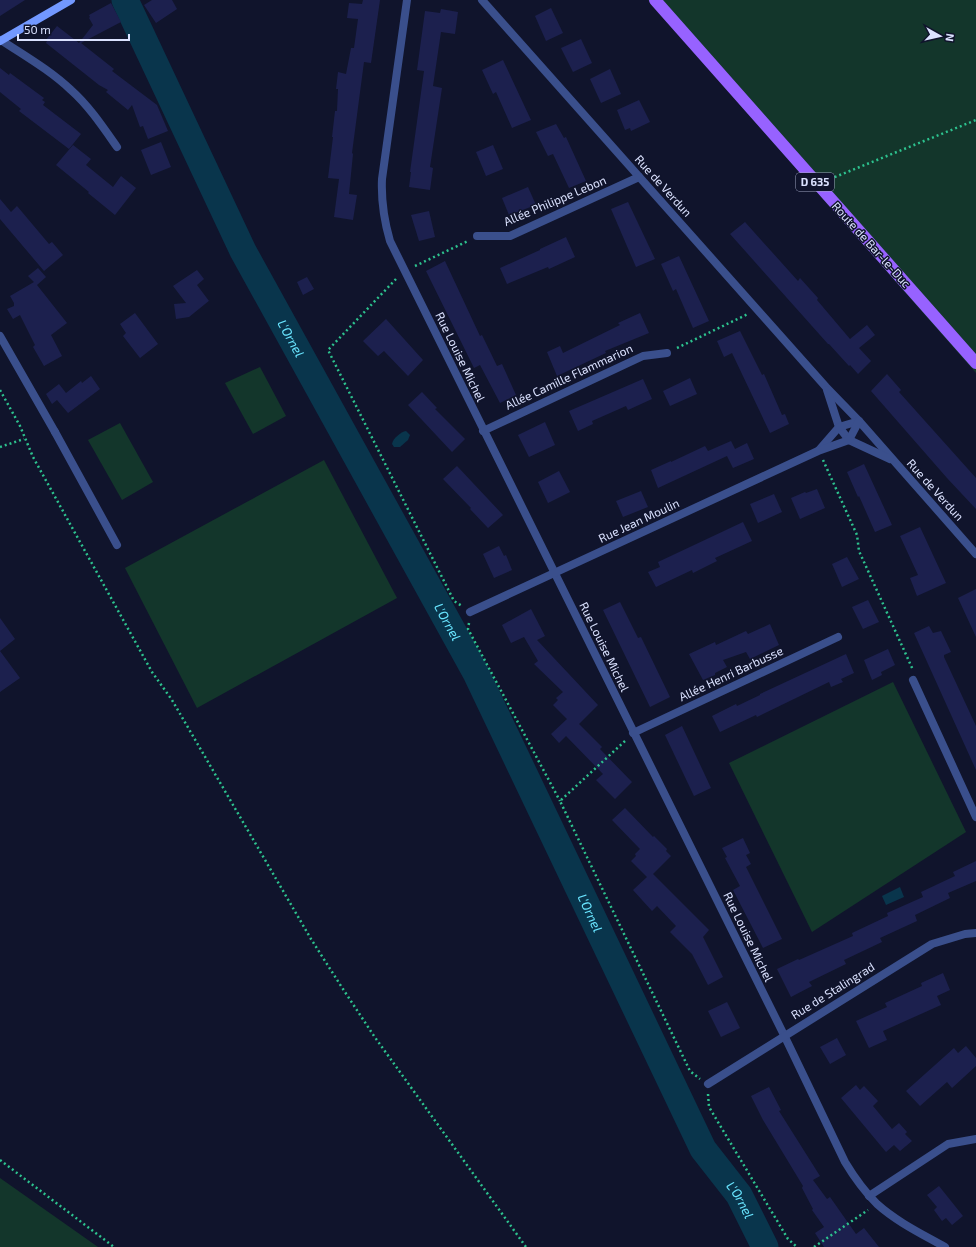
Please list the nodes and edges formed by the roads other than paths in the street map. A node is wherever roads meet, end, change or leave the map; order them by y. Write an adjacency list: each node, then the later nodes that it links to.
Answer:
1 (71, 0): 5 (street)
2 (407, 0): 15 (street, Rue Louise Michel)
3 (482, 0): 7 (street, Rue de Verdun)
4 (655, 0): 11 (main road, Route de Bar-le-Duc / D 635)
5 (0, 40): 6 (street)
6 (117, 147)
7 (639, 177): 8 (street, Allée Philippe Lebon); 12 (street, Rue de Verdun)
8 (478, 236)
9 (0, 336): 19 (street)
10 (667, 353): 15 (street, Allée Camille Flammarion)
11 (976, 363)
12 (826, 387): 13 (street, Rue de Verdun); 14 (street, Rue de Verdun)
13 (859, 421): 14 (street); 16 (street); 18 (street, Rue de Verdun)
14 (839, 427): 16 (street, Rue de Verdun); 17 (street, Rue Jean Moulin)
15 (483, 431): 21 (street, Rue Louise Michel)
16 (849, 440): 17 (street, Rue Jean Moulin); 18 (street, Rue de Verdun)
17 (818, 451): 21 (street, Rue Jean Moulin)
18 (892, 460): 20 (street, Rue de Verdun)
19 (118, 544)
20 (976, 554)
21 (554, 573): 22 (street, Rue Jean Moulin); 25 (street, Rue Louise Michel)
22 (470, 612)
23 (838, 637): 25 (street, Allée Henri Barbusse)
24 (913, 680): 26 (street)
25 (633, 733): 28 (street, Rue Louise Michel)
26 (976, 817)
27 (976, 933): 28 (street, Rue de Stalingrad)
28 (784, 1036): 29 (street, Rue de Stalingrad); 31 (street, Rue Louise Michel)
29 (708, 1084)
30 (976, 1139): 31 (street)
31 (869, 1196): 32 (street, Rue Louise Michel)
32 (945, 1247)

